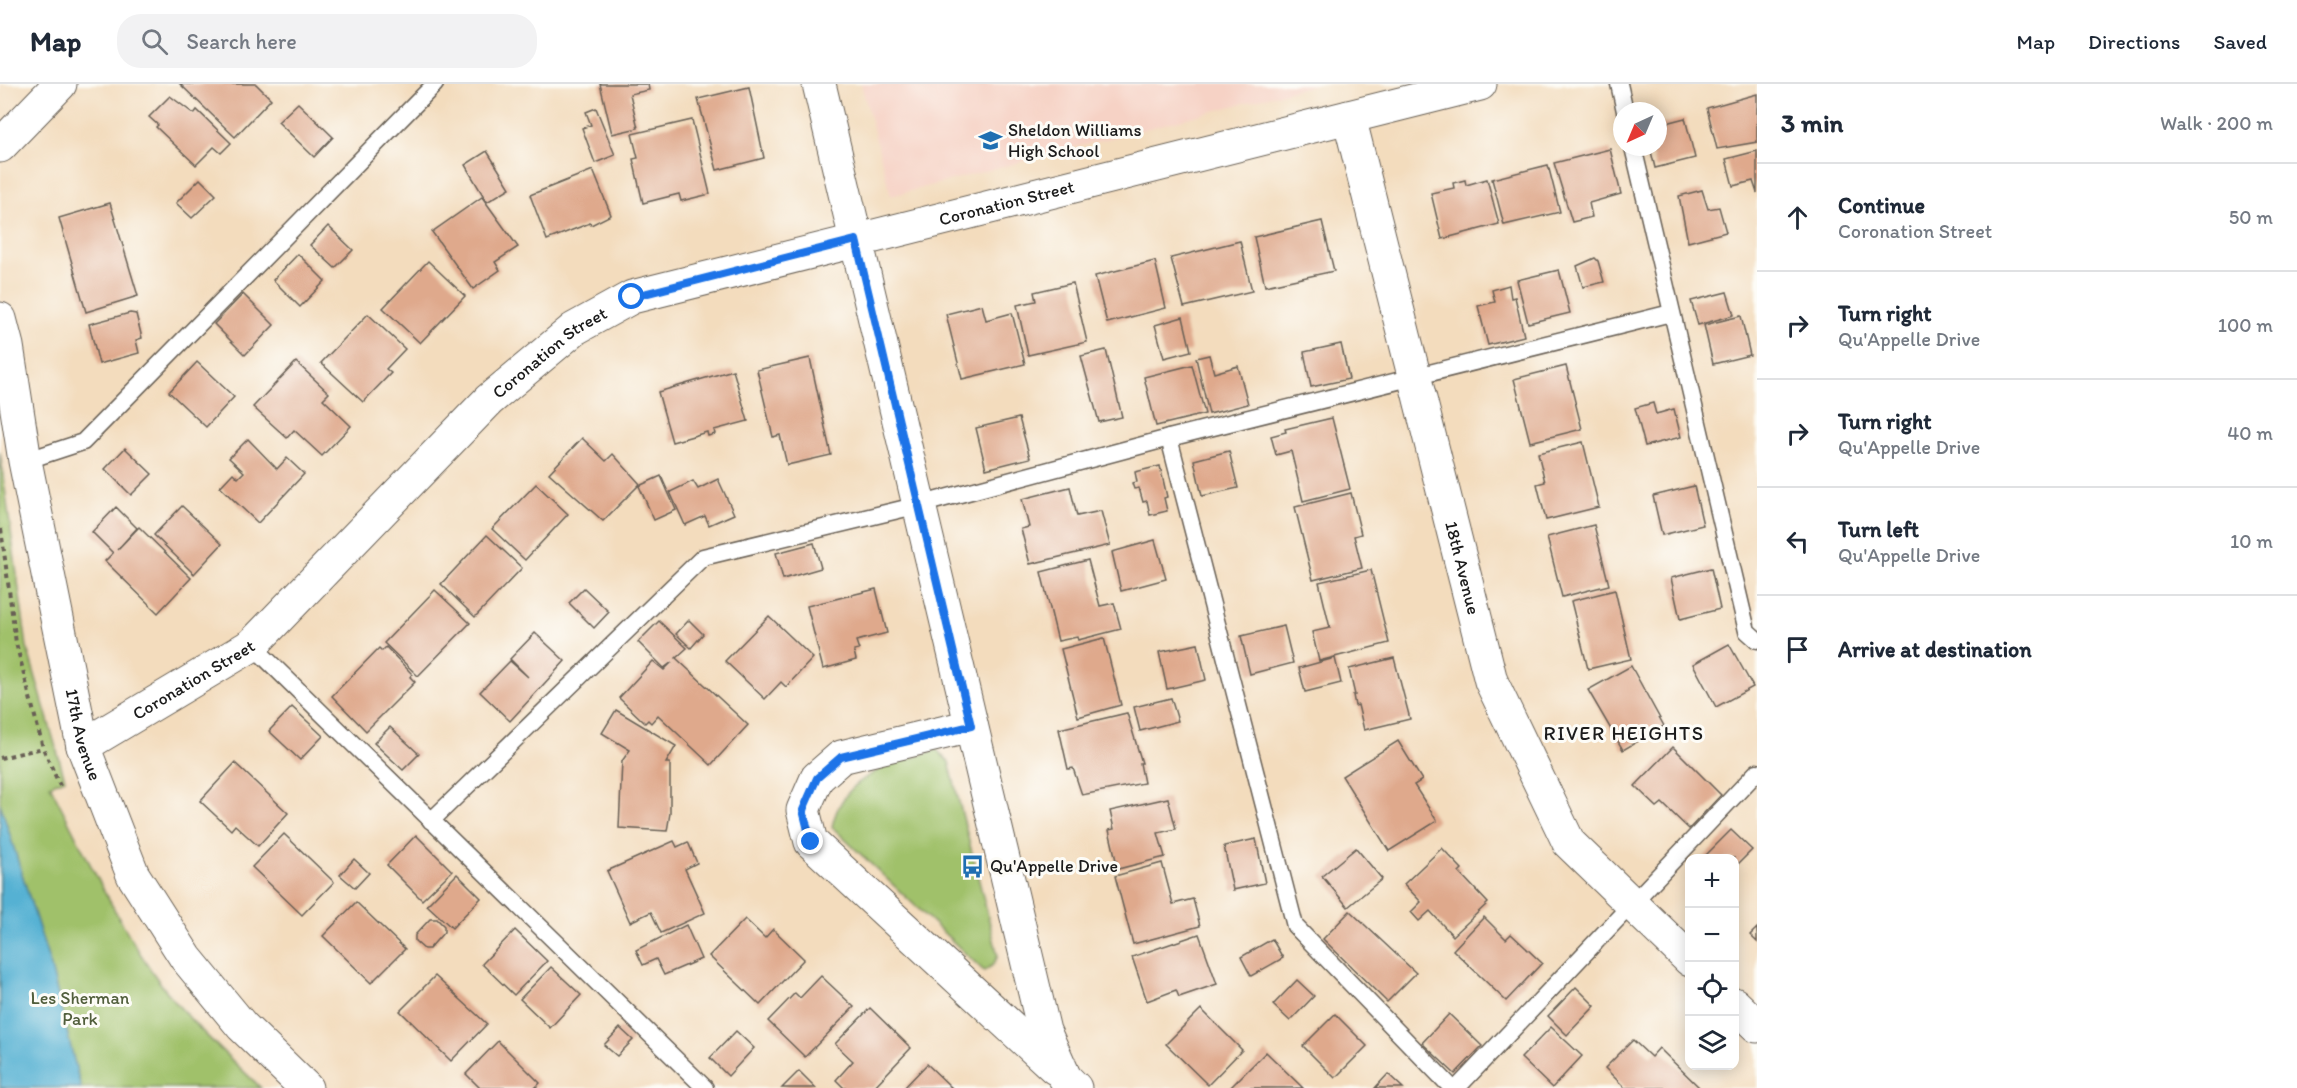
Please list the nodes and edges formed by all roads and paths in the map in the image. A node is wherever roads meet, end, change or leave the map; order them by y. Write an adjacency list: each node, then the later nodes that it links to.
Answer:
1 (60, 84): 8 (street)
2 (435, 84): 15 (lane)
3 (819, 84): 10 (street)
4 (1480, 84): 7 (street, Coronation Street)
5 (1619, 84): 6 (lane)
6 (1623, 102)
7 (1349, 117): 10 (street, Coronation Street); 13 (street, 18th Avenue)
8 (0, 146)
9 (1635, 156): 11 (lane)
10 (856, 240): 16 (street); 19 (street, Coronation Street)
11 (1671, 313): 13 (lane); 18 (lane)
12 (0, 319): 15 (street, 17th Avenue)
13 (1415, 378): 14 (lane); 25 (street, 18th Avenue)
14 (1169, 438): 16 (lane); 32 (lane)
15 (25, 461): 21 (street, 17th Avenue)
16 (919, 505): 20 (street); 24 (lane)
17 (0, 519): 22 (path)
18 (1757, 640)
19 (252, 645): 21 (street, Coronation Street); 24 (lane)
20 (971, 726): 29 (street); 29 (street)
21 (82, 746): 30 (street, 17th Avenue)
22 (0, 758)
23 (1757, 772): 25 (lane)
24 (431, 821): 31 (lane)
25 (1632, 904): 26 (street, 18th Avenue); 33 (lane)
26 (1685, 956)
27 (1739, 1009): 28 (street)
28 (1757, 1026)
29 (1070, 1083)
30 (306, 1088)
31 (705, 1088)
32 (1452, 1088)
33 (1457, 1088)

